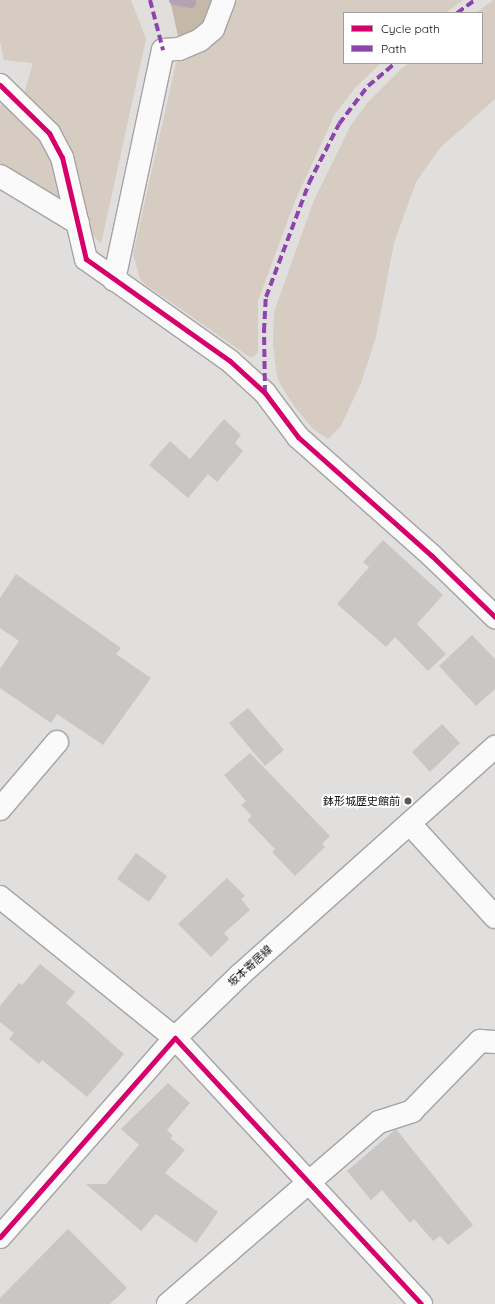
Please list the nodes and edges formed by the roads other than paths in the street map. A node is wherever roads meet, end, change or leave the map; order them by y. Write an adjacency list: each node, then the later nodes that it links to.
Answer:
1 (224, 0): 5 (street)
2 (0, 85): 4 (street)
3 (0, 176): 4 (street)
4 (78, 224): 5 (street)
5 (114, 280): 6 (street)
6 (495, 617)
7 (57, 742): 9 (street)
8 (495, 747): 10 (street, 坂本寄居線)
9 (0, 809)
10 (410, 824): 12 (street); 13 (street, 坂本寄居線)
11 (0, 897): 13 (street)
12 (495, 917)
13 (175, 1038): 15 (street); 16 (street, 坂本寄居線)
14 (495, 1042): 15 (street)
15 (308, 1182): 17 (street); 18 (street)
16 (0, 1238)
17 (168, 1304)
18 (421, 1304)

